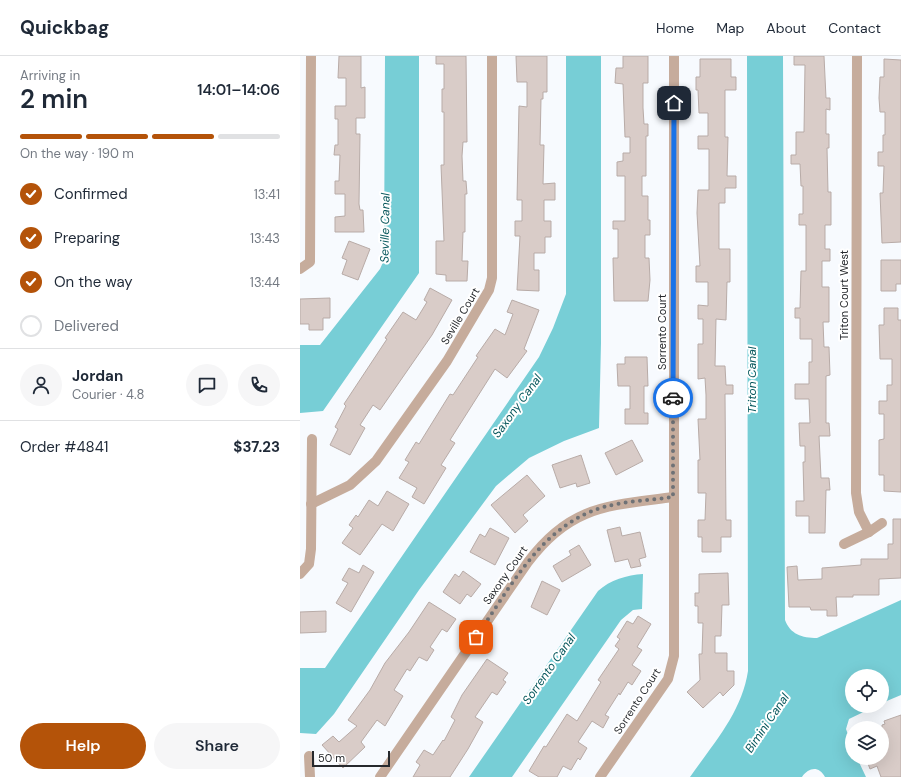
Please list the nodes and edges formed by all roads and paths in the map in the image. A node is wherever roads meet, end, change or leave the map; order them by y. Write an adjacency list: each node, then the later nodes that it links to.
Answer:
1 (310, 56): 5 (street)
2 (492, 56): 8 (street, Seville Court)
3 (674, 56): 7 (street, Sorrento Court)
4 (857, 56): 10 (street, Triton Court West)
5 (300, 269)
6 (312, 439): 8 (street)
7 (673, 497): 15 (street, Saxony Court); 16 (street, Sorrento Court)
8 (311, 504): 12 (street)
9 (882, 523): 10 (street)
10 (869, 532): 11 (street)
11 (844, 544)
12 (300, 574)
13 (309, 756): 14 (street)
14 (310, 777)
15 (380, 777)
16 (600, 777)

